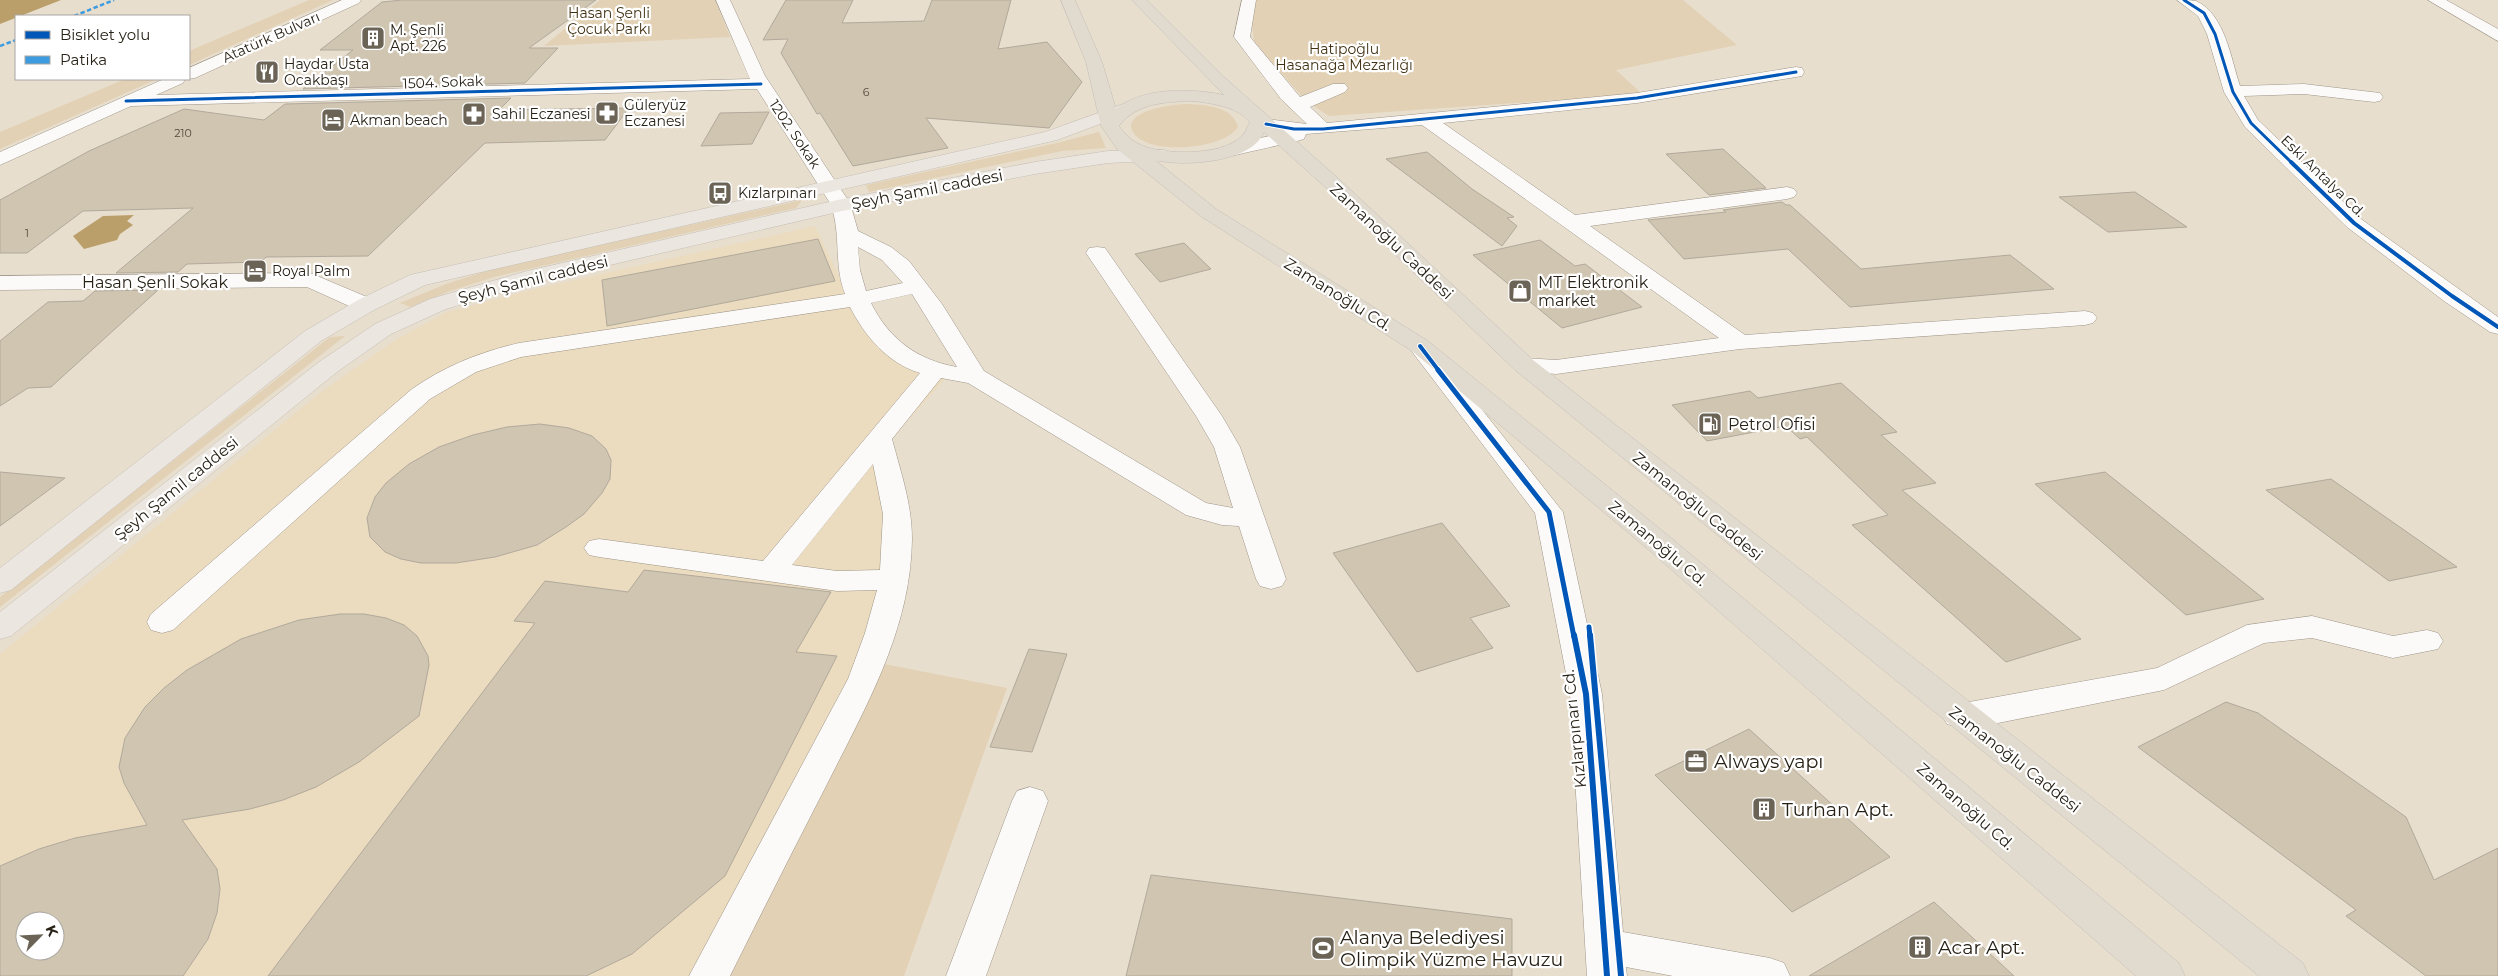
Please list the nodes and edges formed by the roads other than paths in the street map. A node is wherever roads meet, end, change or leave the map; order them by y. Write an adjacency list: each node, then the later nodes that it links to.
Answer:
1 (354, 0): 10 (street, Atatürk Bulvarı)
2 (723, 0): 12 (street, 1202. Sokak)
3 (1068, 0): 21 (highway)
4 (1138, 0): 19 (highway, Zamanoğlu Caddesi)
5 (1248, 0): 17 (street)
6 (2184, 0): 14 (street, Eski Antalya Cd.)
7 (2435, 0): 8 (street)
8 (2498, 36)
9 (1796, 72): 18 (street)
10 (190, 74)
11 (175, 80): 16 (street)
12 (761, 84): 16 (street, 1504. Sokak); 24 (street, 1202. Sokak)
13 (1339, 88): 17 (street)
14 (2233, 92): 15 (street); 35 (street, Eski Antalya Cd.)
15 (2374, 97)
16 (126, 101): 23 (street)
17 (1301, 106): 20 (street)
18 (1426, 118): 20 (street); 27 (street)
19 (1266, 125): 20 (street); 21 (highway); 22 (street); 22 (highway); 39 (highway, Zamanoğlu Caddesi)
20 (1323, 129)
21 (1129, 135): 22 (highway); 24 (main road, Şeyh Şamil caddesi); 26 (main road, Şeyh Şamil caddesi); 38 (highway, Zamanoğlu Cd.)
22 (1235, 149)
23 (0, 159)
24 (830, 186): 26 (street, 1202. Sokak); 33 (main road, Şeyh Şamil caddesi)
25 (1787, 193): 27 (street)
26 (842, 205): 28 (street); 36 (main road, Şeyh Şamil caddesi)
27 (1571, 222): 37 (street)
28 (848, 235): 31 (street); 32 (street)
29 (1097, 253): 43 (street)
30 (0, 283): 33 (street, Hasan Şenli Sokak)
31 (916, 287): 32 (street); 41 (street)
32 (858, 299): 40 (street); 49 (street)
33 (366, 305): 36 (main road); 48 (main road, Şeyh Şamil caddesi)
34 (2085, 318): 37 (street)
35 (2498, 327)
36 (383, 329): 50 (main road, Şeyh Şamil caddesi)
37 (1740, 342): 39 (street)
38 (1420, 346): 54 (street, Kızlarpınarı Cd.); 58 (highway, Zamanoğlu Cd.)
39 (1524, 365): 52 (highway, Zamanoğlu Caddesi)
40 (935, 370): 41 (street); 42 (street)
41 (974, 376): 43 (street)
42 (878, 438): 45 (street); 47 (street)
43 (1251, 518): 46 (street)
44 (599, 548): 45 (street)
45 (771, 571): 47 (street)
46 (1271, 579)
47 (894, 580): 55 (street)
48 (0, 583)
49 (162, 622)
50 (0, 628)
51 (2427, 641): 52 (street)
52 (1959, 715): 59 (highway, Zamanoğlu Caddesi)
53 (1030, 801): 56 (street)
54 (1606, 961): 57 (street)
55 (709, 976)
56 (966, 976)
57 (1770, 976)
58 (2165, 976)
59 (2289, 976)

